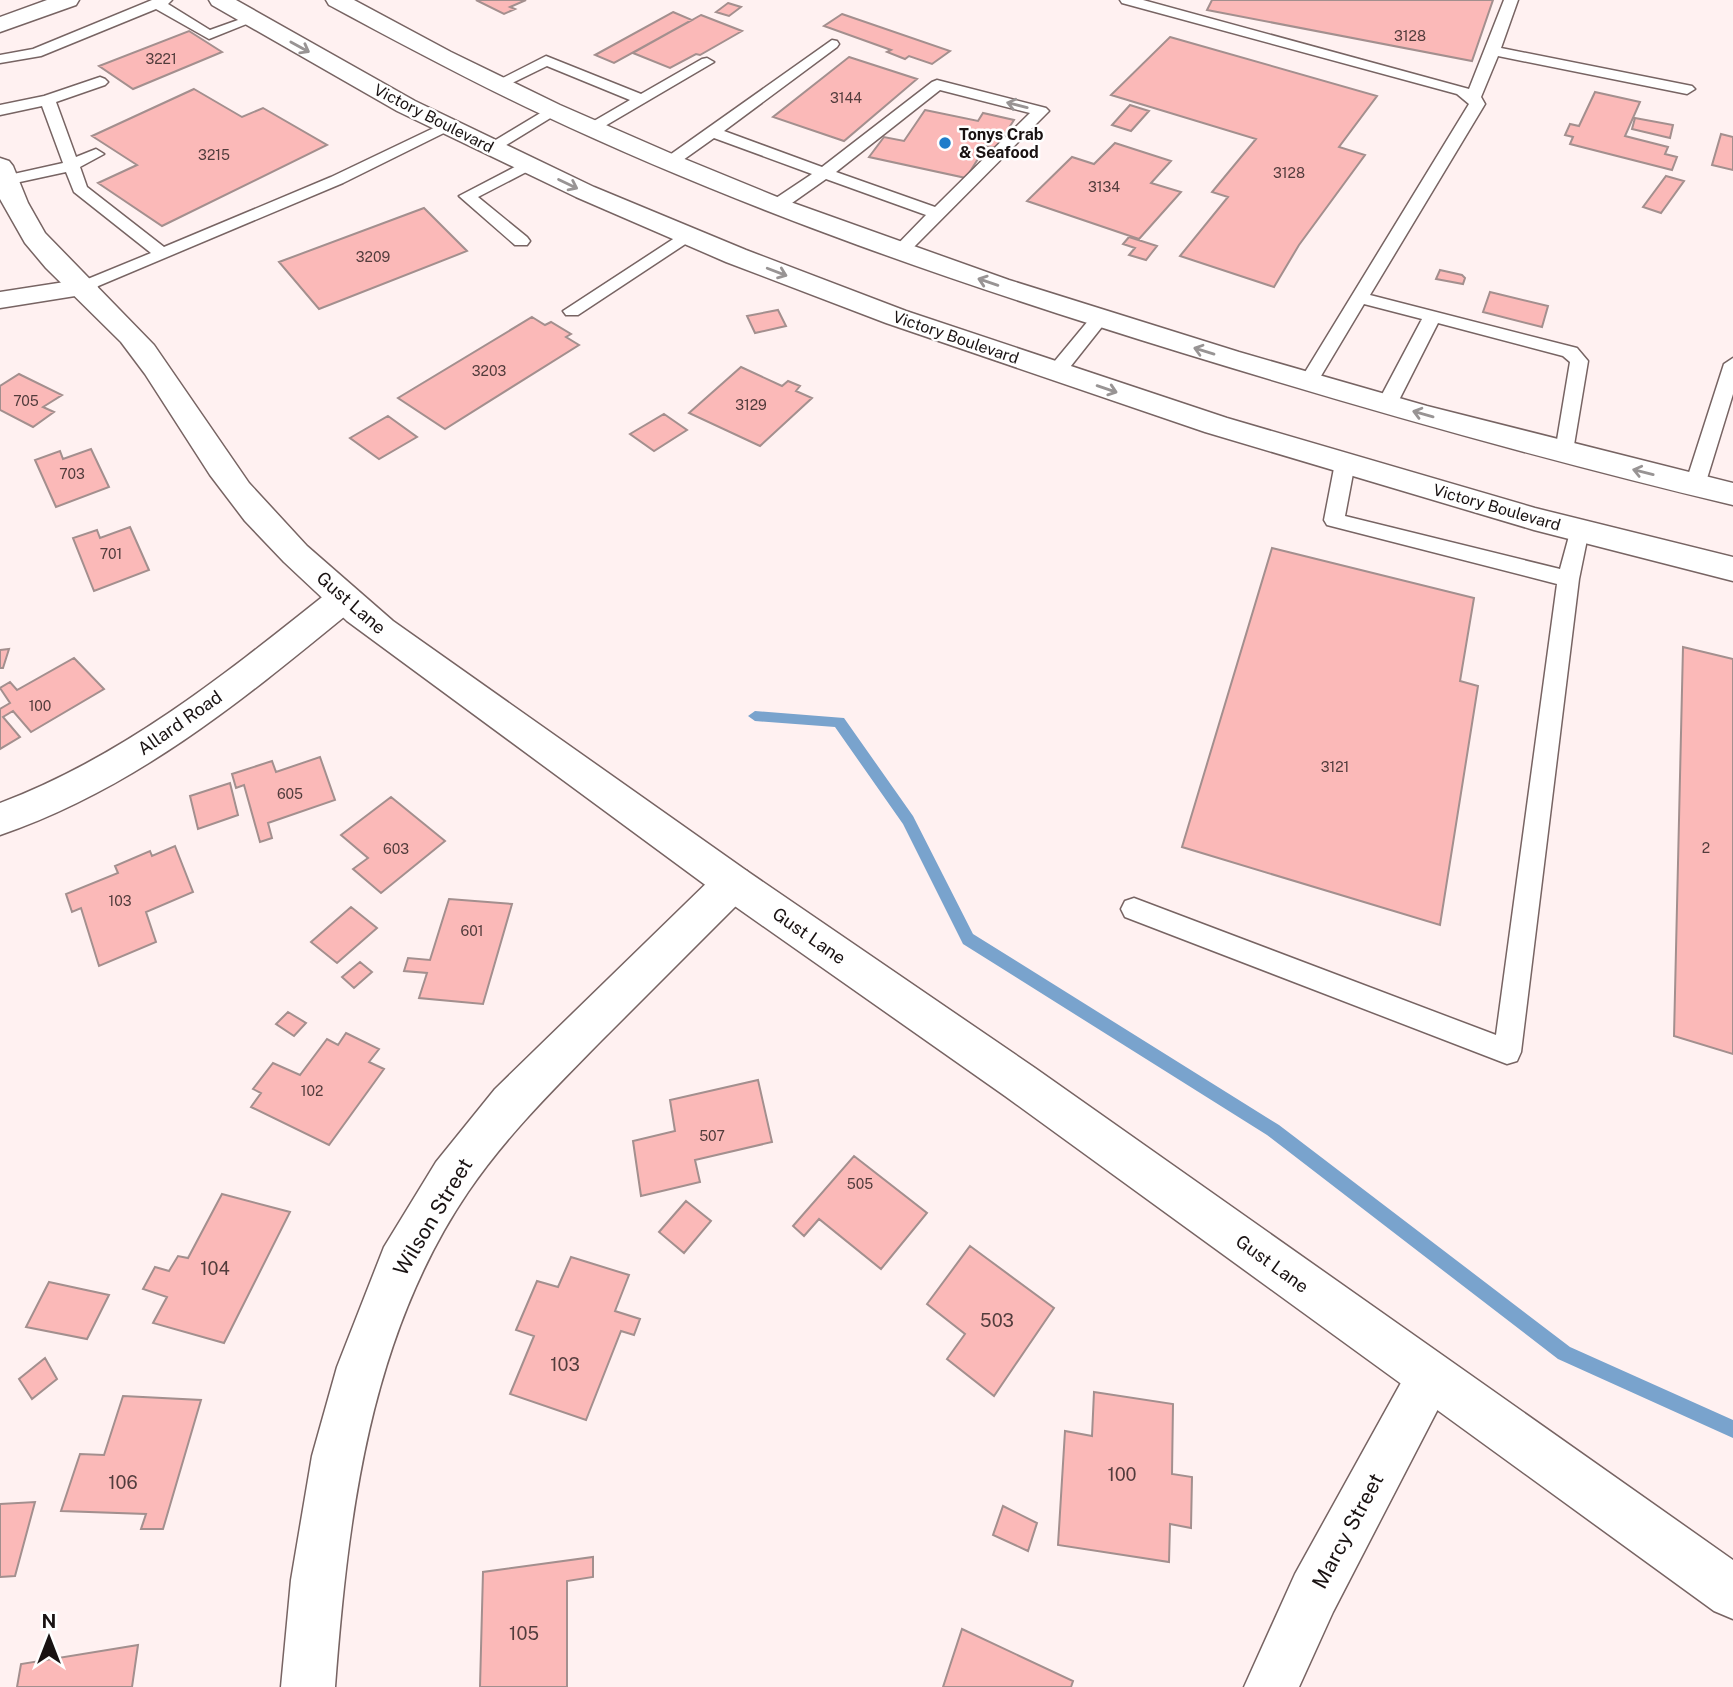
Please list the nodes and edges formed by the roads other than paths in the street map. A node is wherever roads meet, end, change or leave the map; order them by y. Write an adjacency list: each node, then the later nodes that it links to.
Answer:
1 (219, 0): 7 (main road, Victory Boulevard)
2 (337, 0): 14 (main road)
3 (1127, 0): 16 (lane)
4 (1511, 0): 10 (lane)
5 (55, 2): 8 (main road)
6 (161, 2): 7 (lane); 11 (lane)
7 (252, 19): 21 (main road, Victory Boulevard, one-way to 21)
8 (0, 25)
9 (832, 44): 23 (lane)
10 (1493, 51): 15 (lane); 16 (lane)
11 (0, 59)
12 (707, 62): 18 (lane)
13 (100, 82): 17 (lane)
14 (497, 85): 18 (lane); 20 (main road)
15 (1687, 89)
16 (1473, 97): 38 (lane)
17 (48, 100): 19 (lane); 28 (lane)
18 (642, 100): 22 (lane)
19 (0, 110)
20 (552, 111): 22 (main road); 24 (lane)
21 (448, 127): 24 (main road, Victory Boulevard); 36 (lane)
22 (593, 128): 26 (main road)
23 (712, 132): 26 (lane); 29 (lane)
24 (492, 147): 27 (main road, Victory Boulevard)
25 (96, 154): 28 (lane)
26 (670, 162): 31 (main road)
27 (528, 165): 33 (main road, Victory Boulevard, one-way to 33); 34 (lane)
28 (70, 166): 30 (lane); 36 (lane)
29 (823, 174): 31 (lane); 32 (lane); 32 (lane, one-way to 29)
30 (4, 182): 37 (main road, Gust Lane)
31 (776, 206): 35 (main road)
32 (939, 214): 35 (lane)
33 (687, 235): 40 (lane); 44 (main road, Victory Boulevard, one-way to 44)
34 (521, 241)
35 (900, 251): 42 (main road, one-way to 35)
36 (163, 254): 37 (lane)
37 (84, 287): 39 (main road); 54 (main road, Gust Lane)
38 (1360, 298): 41 (lane); 45 (lane)
39 (0, 299)
40 (572, 311)
41 (1432, 317): 46 (lane); 47 (lane)
42 (1099, 319): 44 (lane); 45 (main road, one-way to 42)
43 (1733, 364): 49 (lane)
44 (1056, 372): 48 (main road, Victory Boulevard, one-way to 48)
45 (1308, 382): 46 (main road)
46 (1387, 404): 47 (main road, one-way to 46)
47 (1565, 452): 49 (main road, one-way to 47)
48 (1345, 463): 51 (main road, Victory Boulevard); 53 (lane)
49 (1695, 485): 50 (main road)
50 (1733, 495)
51 (1579, 530): 52 (main road, Victory Boulevard); 53 (lane)
52 (1733, 569)
53 (1568, 579): 57 (lane)
54 (343, 599): 55 (main road, Allard Road); 56 (main road, Gust Lane)
55 (0, 819)
56 (733, 883): 58 (main road, Gust Lane); 60 (main road, Wilson Street)
57 (1134, 909)
58 (1430, 1378): 59 (main road, Gust Lane); 61 (main road, Marcy Street)
59 (1733, 1592)
60 (308, 1687)
61 (1271, 1687)

